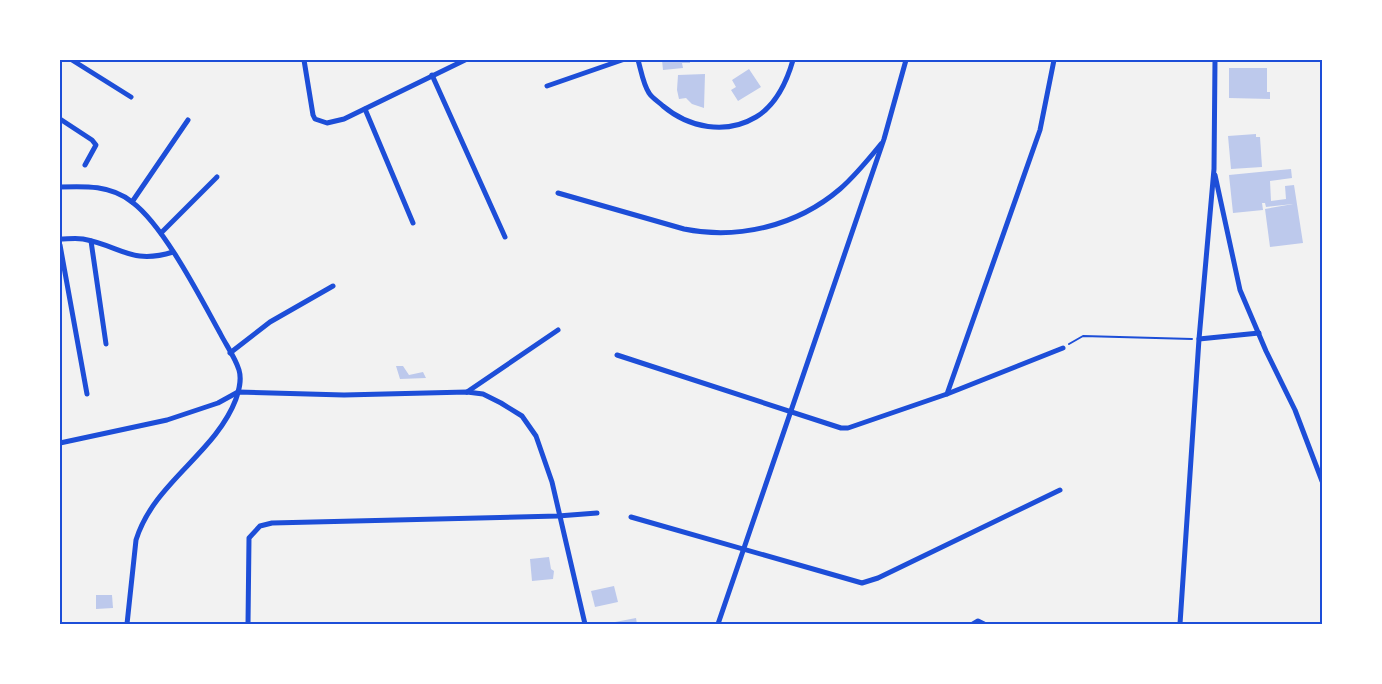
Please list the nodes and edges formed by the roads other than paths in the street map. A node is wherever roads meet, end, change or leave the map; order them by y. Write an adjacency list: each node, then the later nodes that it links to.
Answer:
1 (72, 60): 12 (street)
2 (304, 60): 13 (street)
3 (465, 60): 10 (street)
4 (622, 60): 11 (street)
5 (638, 60): 6 (street)
6 (793, 60)
7 (906, 60): 16 (street)
8 (1054, 60): 41 (street)
9 (1215, 60): 18 (street)
10 (432, 76): 13 (street); 25 (street)
11 (546, 86)
12 (131, 97)
13 (365, 110): 23 (street)
14 (60, 119): 17 (street)
15 (188, 120): 22 (street)
16 (884, 139): 21 (street); 42 (street)
17 (85, 165)
18 (1214, 169): 32 (street); 33 (street)
19 (217, 177): 24 (street)
20 (60, 187): 22 (street)
21 (558, 193)
22 (132, 202): 24 (street)
23 (413, 223)
24 (161, 233): 29 (street)
25 (505, 237)
26 (60, 239): 27 (street)
27 (91, 242): 29 (street); 34 (street)
28 (60, 245): 40 (street)
29 (173, 252): 36 (street)
30 (333, 286): 36 (street)
31 (558, 330): 39 (street)
32 (1258, 333): 33 (street); 44 (street)
33 (1199, 339): 56 (street)
34 (106, 344)
35 (1063, 348): 41 (street)
36 (230, 352): 38 (street)
37 (617, 355): 42 (street)
38 (238, 392): 39 (street); 43 (street); 50 (street)
39 (467, 392): 47 (street)
40 (87, 394)
41 (947, 394): 42 (street)
42 (790, 413): 49 (street)
43 (60, 443)
44 (1322, 481)
45 (1060, 490): 49 (street)
46 (596, 513): 47 (street)
47 (558, 516): 51 (street); 52 (street)
48 (631, 517): 49 (street)
49 (743, 548): 53 (street)
50 (127, 624)
51 (248, 624)
52 (585, 624)
53 (718, 624)
54 (973, 624): 55 (street)
55 (984, 624)
56 (1180, 624)

